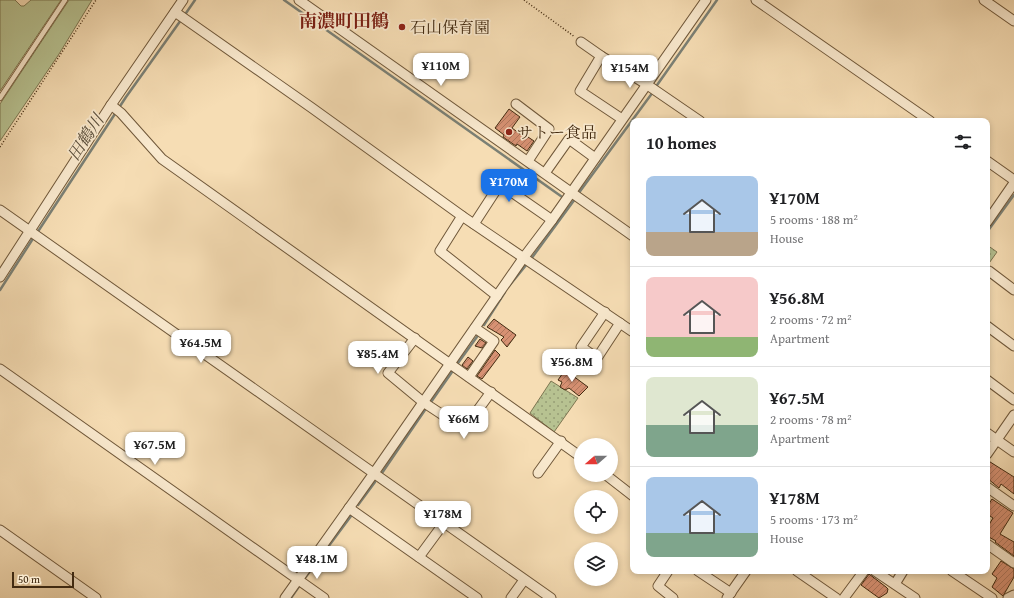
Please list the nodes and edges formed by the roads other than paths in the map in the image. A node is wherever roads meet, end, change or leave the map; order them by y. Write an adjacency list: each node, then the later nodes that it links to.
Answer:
1 (65, 0): 12 (lane)
2 (183, 0): 7 (street)
3 (299, 0): 19 (street)
4 (706, 0): 11 (street)
5 (756, 0): 16 (street)
6 (984, 0): 8 (street)
7 (176, 13): 14 (street); 26 (street)
8 (1014, 21)
9 (581, 42): 10 (street)
10 (601, 56): 11 (street); 17 (street)
11 (651, 87): 15 (street); 17 (street)
12 (0, 98)
13 (516, 104): 19 (street)
14 (112, 106): 30 (street); 42 (street)
15 (696, 118)
16 (926, 118)
17 (622, 119): 18 (street)
18 (595, 158): 21 (street); 24 (street)
19 (528, 161): 21 (street)
20 (990, 163): 22 (street)
21 (545, 173): 24 (street)
22 (1014, 180)
23 (1014, 183): 27 (street)
24 (574, 194): 28 (street); 31 (street)
25 (0, 210): 30 (street)
26 (462, 216): 29 (street); 36 (street)
27 (990, 218)
28 (552, 220): 29 (street); 32 (street)
29 (474, 224): 32 (street)
30 (32, 231): 34 (street); 58 (street)
31 (630, 234)
32 (524, 257): 36 (street); 37 (street)
33 (990, 272): 35 (street)
34 (0, 277)
35 (1014, 290)
36 (497, 296): 39 (street)
37 (605, 312): 38 (street); 38 (street)
38 (620, 323): 41 (street)
39 (475, 328): 44 (street); 46 (street)
40 (990, 328): 43 (street)
41 (630, 330)
42 (415, 338): 44 (street); 50 (street)
43 (1014, 346)
44 (450, 363): 46 (street); 50 (street)
45 (0, 369): 78 (street)
46 (469, 377): 48 (street)
47 (990, 382): 49 (street)
48 (491, 392): 50 (street); 54 (street)
49 (1014, 400)
50 (423, 402): 58 (street)
51 (1014, 415): 53 (street)
52 (990, 435): 53 (street)
53 (997, 440): 55 (street); 57 (street)
54 (561, 441): 56 (street); 59 (street)
55 (990, 450)
56 (574, 451)
57 (1014, 452)
58 (374, 473): 64 (street); 65 (street)
59 (538, 473)
60 (615, 482): 62 (street)
61 (990, 489): 63 (street)
62 (630, 494)
63 (1014, 506)
64 (349, 508): 68 (street); 78 (street)
65 (444, 523): 68 (street); 79 (street)
66 (0, 530): 83 (street)
67 (990, 546): 69 (street)
68 (419, 557): 86 (street)
69 (1014, 563)
70 (666, 574): 89 (street)
71 (702, 574): 81 (street)
72 (742, 574): 81 (street)
73 (802, 574): 90 (street)
74 (862, 574): 91 (street)
75 (880, 574): 80 (street)
76 (901, 574): 80 (street)
77 (956, 574): 93 (street)
78 (298, 580): 84 (street); 85 (street)
79 (524, 580): 87 (street); 88 (street)
80 (895, 584): 92 (street)
81 (729, 595)
82 (1014, 595): 94 (street)
83 (96, 598)
84 (285, 598)
85 (324, 598)
86 (477, 598)
87 (511, 598)
88 (551, 598)
89 (673, 598)
90 (836, 598)
91 (844, 598)
92 (914, 598)
93 (992, 598)
94 (1008, 598)

